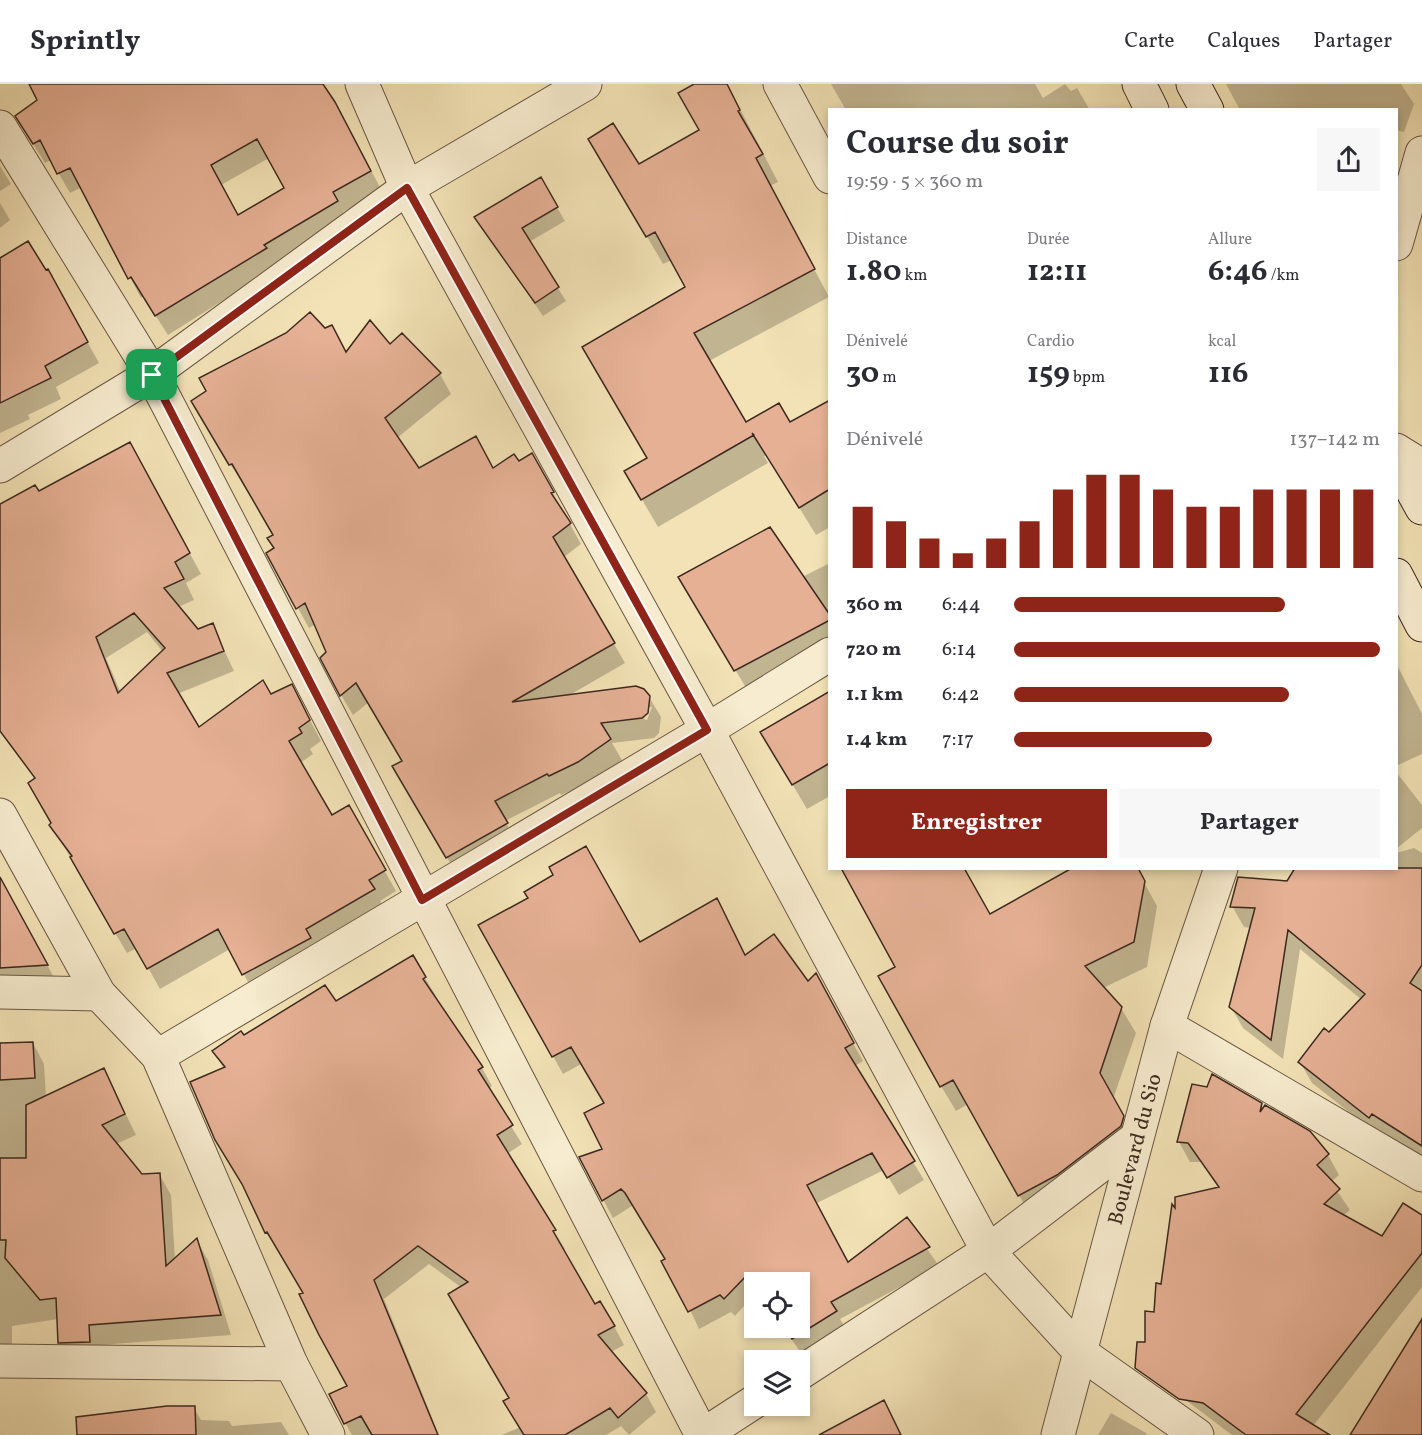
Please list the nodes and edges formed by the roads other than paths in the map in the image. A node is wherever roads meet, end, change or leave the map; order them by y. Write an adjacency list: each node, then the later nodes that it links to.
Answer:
1 (362, 84): 11 (street)
2 (585, 84): 11 (street)
3 (780, 84): 10 (street)
4 (1139, 84): 6 (street)
5 (1193, 84): 7 (street)
6 (1151, 108)
7 (1206, 108)
8 (0, 127): 13 (street)
9 (1422, 153): 12 (street)
10 (828, 173)
11 (407, 188): 13 (street); 22 (street)
12 (1398, 237)
13 (152, 375): 16 (street); 25 (street)
14 (1398, 451): 17 (street)
15 (1398, 465): 18 (street)
16 (0, 466)
17 (1422, 466)
18 (1422, 508)
19 (1398, 579): 20 (street)
20 (1422, 625)
21 (828, 655): 22 (street)
22 (707, 730): 25 (street); 32 (street)
23 (0, 815): 27 (street)
24 (1217, 872): 28 (street, Boulevard du Sio)
25 (422, 900): 29 (street); 39 (street)
26 (0, 992): 27 (street)
27 (99, 994): 29 (street)
28 (1167, 1026): 30 (street, Boulevard du Sio); 31 (street)
29 (158, 1056): 35 (street)
30 (1135, 1139): 32 (street); 33 (street, Boulevard du Sio)
31 (1422, 1174)
32 (988, 1251): 33 (street); 36 (street)
33 (1081, 1353): 40 (street, Boulevard du Sio); 41 (street)
34 (0, 1361): 35 (street)
35 (291, 1364): 38 (street)
36 (810, 1367)
37 (744, 1408): 39 (street)
38 (328, 1435)
39 (703, 1435)
40 (1058, 1435)
41 (1197, 1435)

